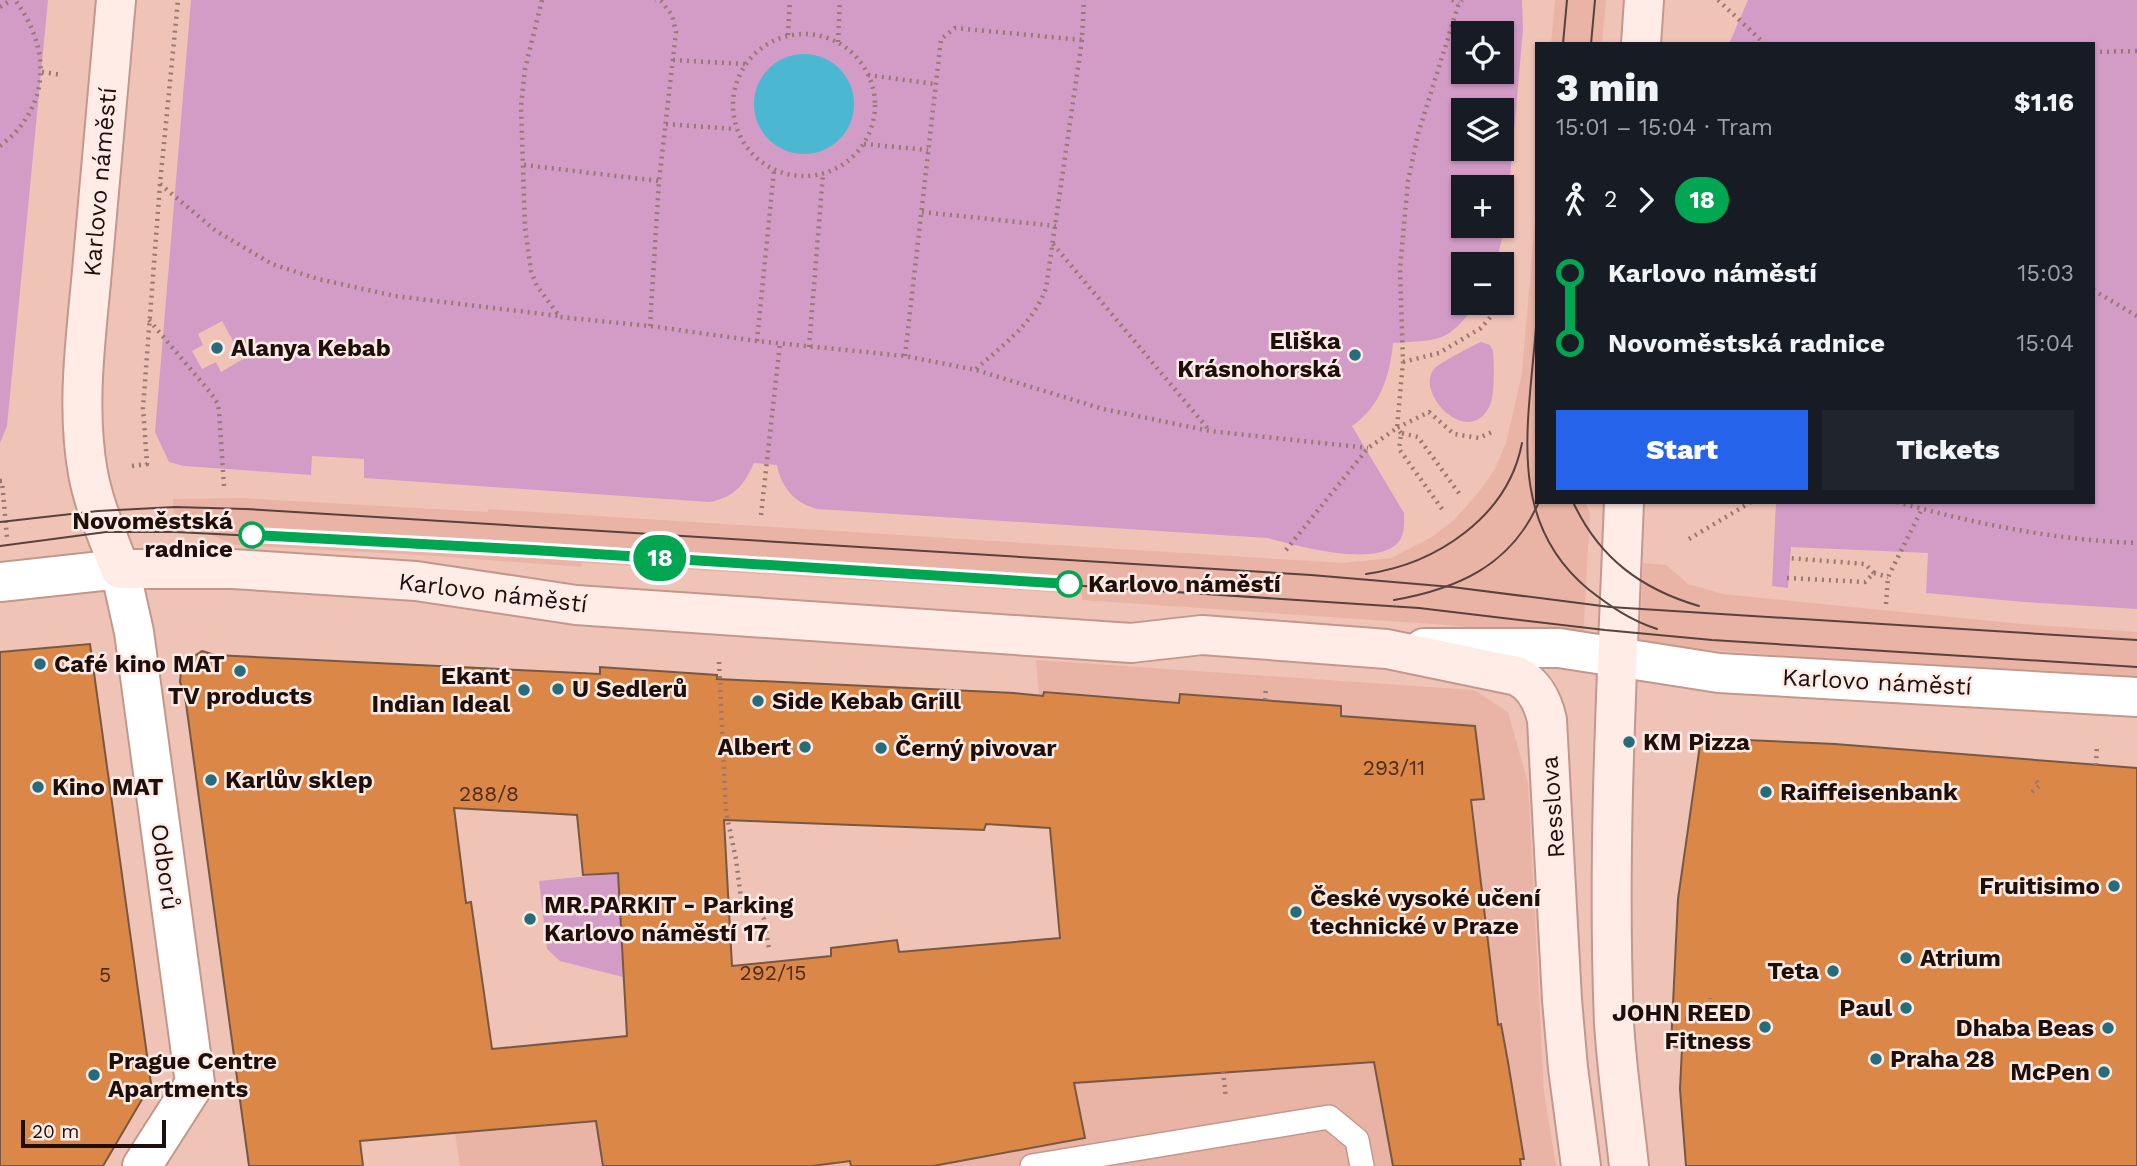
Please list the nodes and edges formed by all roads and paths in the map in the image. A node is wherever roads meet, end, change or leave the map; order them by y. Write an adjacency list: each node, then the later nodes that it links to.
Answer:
1 (13, 0): 13 (path); 23 (path)
2 (116, 0): 69 (main road, Karlovo náměstí)
3 (178, 0): 36 (path)
4 (542, 0): 32 (path)
5 (655, 0): 21 (path)
6 (790, 0): 14 (path)
7 (840, 0): 16 (path)
8 (1084, 0): 15 (path)
9 (1452, 0): 12 (path)
10 (1644, 0): 17 (main road)
11 (1718, 0): 18 (path)
12 (1460, 1): 50 (path)
13 (0, 7)
14 (788, 35): 16 (path); 22 (path)
15 (1082, 40): 26 (path); 38 (path)
16 (838, 42): 25 (path)
17 (1641, 42)
18 (1763, 42)
19 (2137, 51): 20 (path)
20 (2095, 52)
21 (673, 60): 22 (path); 27 (path)
22 (745, 64): 28 (path)
23 (41, 72): 24 (path); 30 (path)
24 (62, 75)
25 (869, 75): 26 (path); 29 (path)
26 (935, 84): 31 (path)
27 (666, 124): 28 (path); 35 (path)
28 (736, 128): 33 (path)
29 (864, 144): 31 (path); 34 (path)
30 (0, 146)
31 (928, 150): 37 (path)
32 (524, 165): 35 (path); 43 (path)
33 (774, 170): 34 (path); 46 (path)
34 (823, 174): 48 (path)
35 (659, 181): 45 (path)
36 (160, 184): 43 (path); 44 (path)
37 (922, 212): 38 (path); 49 (path)
38 (1056, 226): 39 (path)
39 (1053, 244): 51 (path); 52 (path)
40 (2095, 291): 42 (path)
41 (1493, 315): 50 (path)
42 (2137, 316)
43 (560, 317): 45 (path)
44 (149, 320): 56 (path); 57 (path)
45 (650, 326): 46 (path)
46 (757, 341): 47 (path)
47 (780, 343): 48 (path); 64 (path)
48 (809, 346): 49 (path)
49 (905, 356): 51 (path)
50 (1403, 362): 53 (path)
51 (976, 370): 52 (path)
52 (1210, 430): 55 (path)
53 (1399, 431): 54 (path); 55 (path); 58 (path); 62 (path)
54 (1494, 431)
55 (1368, 448): 67 (path)
56 (128, 466)
57 (224, 486)
58 (1461, 496)
59 (1624, 504): 76 (main road)
60 (1748, 504): 65 (path)
61 (1904, 504): 63 (path)
62 (1441, 509)
63 (1922, 509): 66 (path); 71 (path)
64 (761, 515)
65 (1689, 539)
66 (2137, 543)
67 (1286, 550)
68 (1788, 558): 70 (path)
69 (120, 569): 73 (street, Karlovo náměstí); 75 (main road, Karlovo náměstí); 90 (street, Odborů)
70 (1874, 573): 71 (path); 72 (path)
71 (1888, 576): 74 (path)
72 (1787, 578)
73 (0, 582)
74 (1885, 604)
75 (1387, 649): 76 (street, Karlovo náměstí); 93 (main road, Resslova)
76 (1619, 658): 79 (street, Karlovo náměstí); 94 (main road)
77 (719, 662): 85 (path)
78 (1266, 687): 80 (path)
79 (2137, 696)
80 (1265, 700)
81 (2097, 746): 82 (path)
82 (2096, 765)
83 (2033, 778): 84 (path)
84 (2032, 792)
85 (769, 949)
86 (1710, 998): 88 (path)
87 (1650, 1016): 88 (path)
88 (1709, 1020): 89 (path)
89 (1730, 1021)
90 (153, 1162)
91 (1032, 1166): 92 (lane)
92 (1362, 1166)
93 (1581, 1166)
94 (1629, 1166)

